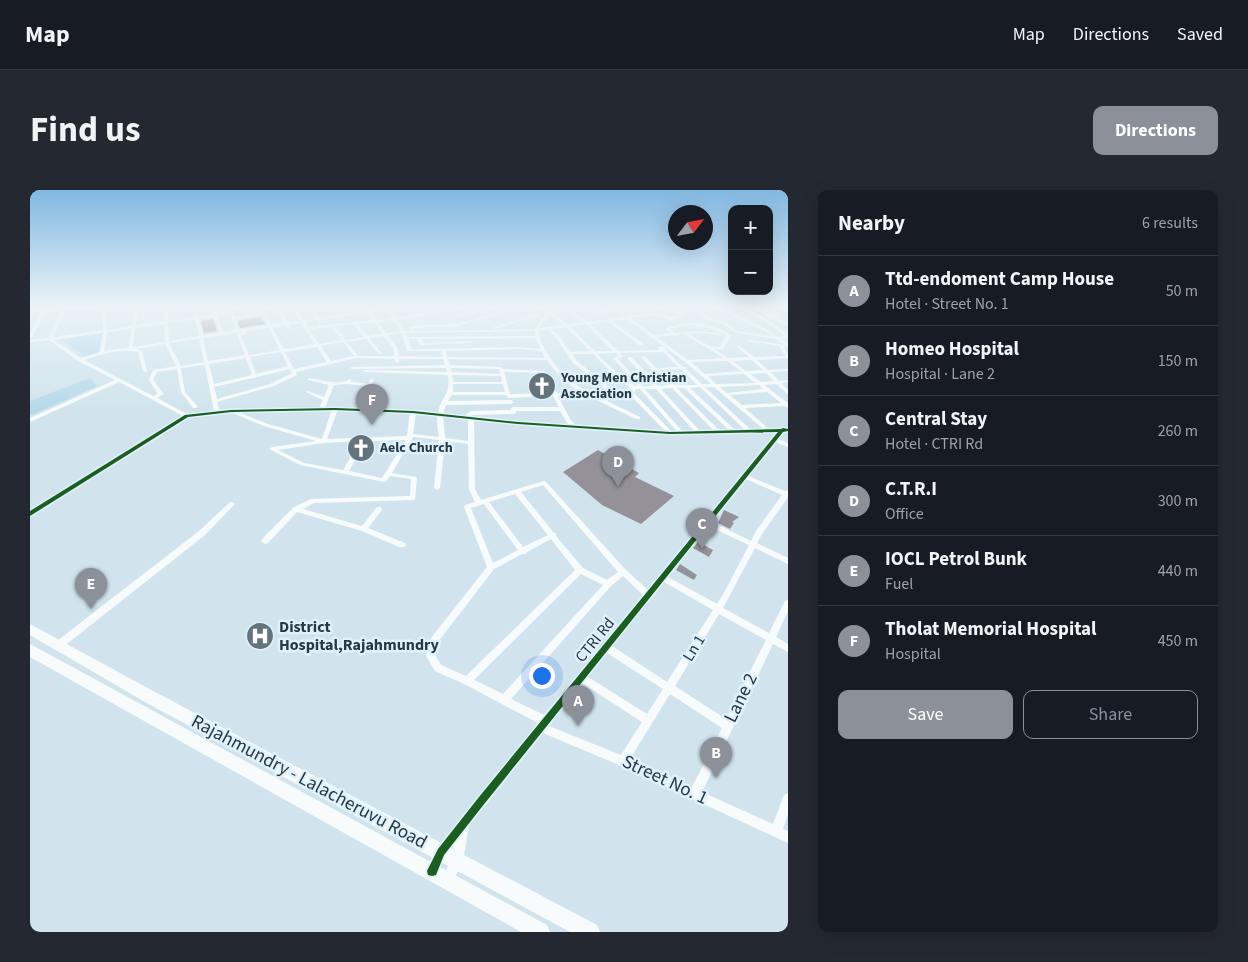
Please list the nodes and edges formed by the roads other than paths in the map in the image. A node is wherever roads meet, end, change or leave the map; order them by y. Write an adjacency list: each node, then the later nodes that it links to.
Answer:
1 (51, 340): 53 (street)
2 (104, 340): 41 (street)
3 (133, 340): 34 (street)
4 (167, 340): 26 (street)
5 (189, 340): 26 (street)
6 (203, 340): 55 (street)
7 (241, 340): 44 (street)
8 (277, 340): 35 (street)
9 (314, 340): 28 (street)
10 (345, 340): 28 (street); 47 (street)
11 (370, 340): 42 (street)
12 (390, 340): 45 (street)
13 (407, 340): 38 (street)
14 (420, 340): 25 (street)
15 (469, 340): 25 (street)
16 (537, 340): 36 (street)
17 (560, 340): 39 (street)
18 (581, 340): 40 (street)
19 (604, 340): 37 (street)
20 (634, 340): 27 (street)
21 (658, 340): 54 (street)
22 (693, 340): 29 (street)
23 (726, 340): 29 (street)
24 (750, 340): 31 (street)
25 (471, 342): 33 (street)
26 (167, 344): 34 (street); 59 (street)
27 (640, 344)
28 (317, 345): 35 (street); 56 (street)
29 (701, 345): 49 (street)
30 (739, 346): 50 (street)
31 (781, 346): 32 (street); 43 (street)
32 (788, 346)
33 (474, 348): 36 (street); 38 (street)
34 (132, 349): 41 (street); 67 (street)
35 (282, 350): 44 (street); 62 (street)
36 (543, 350): 52 (street)
37 (616, 352): 40 (street); 61 (street); 65 (street)
38 (444, 353): 45 (street); 52 (street); 58 (street)
39 (568, 353): 40 (street); 98 (street)
40 (593, 353): 68 (street)
41 (102, 354): 53 (street)
42 (363, 355)
43 (772, 355): 51 (street); 66 (street)
44 (245, 356): 55 (street); 76 (street)
45 (397, 356): 47 (street); 57 (street)
46 (643, 357): 64 (street)
47 (357, 358): 56 (street)
48 (630, 358): 63 (street)
49 (727, 358): 50 (street); 54 (street); 73 (street)
50 (752, 358): 51 (street); 69 (street)
51 (759, 358): 70 (street)
52 (546, 359): 97 (street)
53 (80, 360): 78 (street)
54 (687, 360): 60 (street)
55 (207, 362): 59 (street); 88 (street)
56 (330, 363): 62 (street)
57 (397, 366): 58 (street); 71 (street); 71 (street)
58 (448, 366): 72 (street); 74 (street)
59 (179, 367): 103 (street); 111 (street)
60 (696, 367): 61 (street); 75 (street)
61 (681, 368): 64 (street); 87 (street)
62 (292, 369): 76 (street); 105 (street)
63 (639, 369): 64 (street); 65 (street); 91 (street)
64 (654, 369): 89 (street)
65 (625, 370): 68 (street); 92 (street)
66 (788, 370): 70 (street)
67 (145, 371)
68 (610, 371): 92 (street)
69 (768, 371): 70 (street); 73 (street); 82 (street)
70 (776, 371): 80 (street)
71 (398, 373): 74 (street)
72 (502, 373): 74 (street); 84 (street); 102 (street)
73 (746, 373): 75 (street); 86 (street)
74 (449, 374): 81 (street)
75 (706, 375): 85 (street)
76 (255, 377): 88 (street)
77 (310, 379): 83 (street)
78 (120, 380): 103 (street); 125 (street)
79 (372, 380): 83 (street)
80 (788, 381): 82 (street)
81 (452, 383): 84 (street); 96 (street)
82 (777, 383): 86 (street); 93 (street)
83 (332, 384): 104 (street)
84 (505, 384): 101 (street)
85 (715, 384): 86 (street); 87 (street); 99 (street)
86 (760, 384): 94 (street)
87 (700, 385): 90 (street); 132 (street)
88 (213, 386): 105 (street)
89 (671, 386): 90 (street); 91 (street); 134 (street)
90 (686, 386): 131 (street)
91 (655, 387): 92 (street); 133 (street)
92 (637, 388): 98 (street); 135 (street); 136 (street)
93 (782, 389): 94 (street); 100 (street)
94 (768, 390): 99 (street); 110 (street)
95 (308, 392): 104 (street)
96 (450, 393): 101 (street); 109 (street)
97 (584, 394): 102 (street); 106 (street)
98 (615, 394): 106 (street)
99 (726, 394): 112 (street)
100 (788, 394)
101 (508, 395): 102 (street); 108 (street)
102 (557, 396): 114 (street)
103 (154, 398): 121 (street)
104 (326, 399): 115 (street)
105 (216, 401): 118 (street)
106 (604, 401): 123 (street)
107 (490, 402): 108 (street); 109 (street); 120 (street)
108 (511, 402): 116 (street)
109 (444, 403): 122 (street)
110 (787, 405): 112 (street)
111 (195, 407)
112 (741, 407): 129 (street)
113 (335, 409): 115 (street); 119 (street); 140 (street)
114 (563, 409): 116 (street); 128 (street)
115 (321, 410): 117 (street)
116 (514, 410): 120 (street); 127 (street)
117 (231, 411): 118 (street); 140 (street)
118 (217, 412): 121 (street)
119 (413, 412): 122 (street); 137 (street)
120 (491, 412): 124 (street); 126 (street)
121 (187, 416): 154 (street)
122 (440, 416): 124 (street); 138 (street)
123 (638, 418)
124 (468, 419): 126 (street); 142 (street)
125 (30, 420)
126 (491, 421): 127 (street)
127 (518, 423): 128 (street)
128 (574, 427): 135 (street)
129 (767, 430): 130 (street); 132 (street)
130 (785, 430): 139 (street, CTRI Rd)
131 (733, 431): 132 (street); 134 (street)
132 (750, 431)
133 (698, 432): 134 (street); 136 (street)
134 (718, 432)
135 (670, 433): 136 (street)
136 (680, 433)
137 (410, 437): 138 (street); 141 (street); 145 (street)
138 (442, 439): 142 (street); 147 (street)
139 (774, 440): 143 (street); 146 (street, CTRI Rd)
140 (324, 441): 141 (street); 144 (street)
141 (363, 441): 144 (street)
142 (472, 442): 150 (street)
143 (788, 445)
144 (344, 474): 145 (street)
145 (388, 474): 152 (street)
146 (744, 476): 149 (street); 155 (street, CTRI Rd)
147 (437, 488)
148 (516, 491): 150 (street); 157 (street); 165 (street)
149 (788, 493): 159 (street, Ln 1)
150 (482, 502): 161 (street); 163 (street)
151 (232, 504): 173 (street)
152 (296, 509): 156 (street); 158 (street)
153 (379, 509): 156 (street)
154 (30, 514)
155 (706, 522): 159 (street); 166 (street, CTRI Rd)
156 (364, 529): 160 (street)
157 (552, 535): 161 (street); 164 (street)
158 (265, 541)
159 (754, 544): 162 (street); 170 (street, Ln 1)
160 (402, 545)
161 (522, 552): 163 (street)
162 (788, 560)
163 (491, 568): 178 (street, Street No. 1)
164 (580, 570): 167 (street); 178 (street)
165 (623, 572): 167 (street); 168 (street)
166 (663, 578): 168 (street, CTRI Rd); 170 (street)
167 (608, 584): 180 (street)
168 (649, 596): 174 (street, CTRI Rd)
169 (788, 603): 172 (street, Lane 2)
170 (718, 609): 172 (street); 179 (street, Ln 1)
171 (30, 629): 173 (main road, Rajahmundry - Lalacheruvu Road)
172 (770, 638): 175 (street); 183 (street, Lane 2)
173 (60, 644): 190 (main road, Rajahmundry - Lalacheruvu Road)
174 (607, 648): 177 (street, CTRI Rd); 179 (street)
175 (788, 648)
176 (30, 650): 192 (main road)
177 (582, 678): 181 (street); 182 (street, CTRI Rd)
178 (467, 681): 180 (street, Street No. 1)
179 (668, 688): 181 (street, Ln 1); 183 (street)
180 (504, 700): 182 (street, Street No. 1)
181 (648, 720): 184 (street, Ln 1)
182 (542, 724): 184 (street, Street No. 1); 187 (street, CTRI Rd)
183 (728, 726): 185 (street, Lane 2)
184 (623, 761): 185 (street, Street No. 1)
185 (695, 794): 188 (street, Street No. 1)
186 (788, 799): 188 (street)
187 (463, 824): 190 (street, CTRI Rd); 191 (street, CTRI Rd)
188 (776, 831): 189 (street, Street No. 1)
189 (788, 837)
190 (441, 852): 191 (main road, Rajahmundry - Lalacheruvu Road); 192 (street, CTRI Rd)
191 (457, 861): 193 (street, CTRI Rd); 195 (main road, Rajahmundry - Lalacheruvu Road)
192 (432, 871): 193 (main road)
193 (448, 880): 194 (main road)
194 (540, 932)
195 (590, 932)

